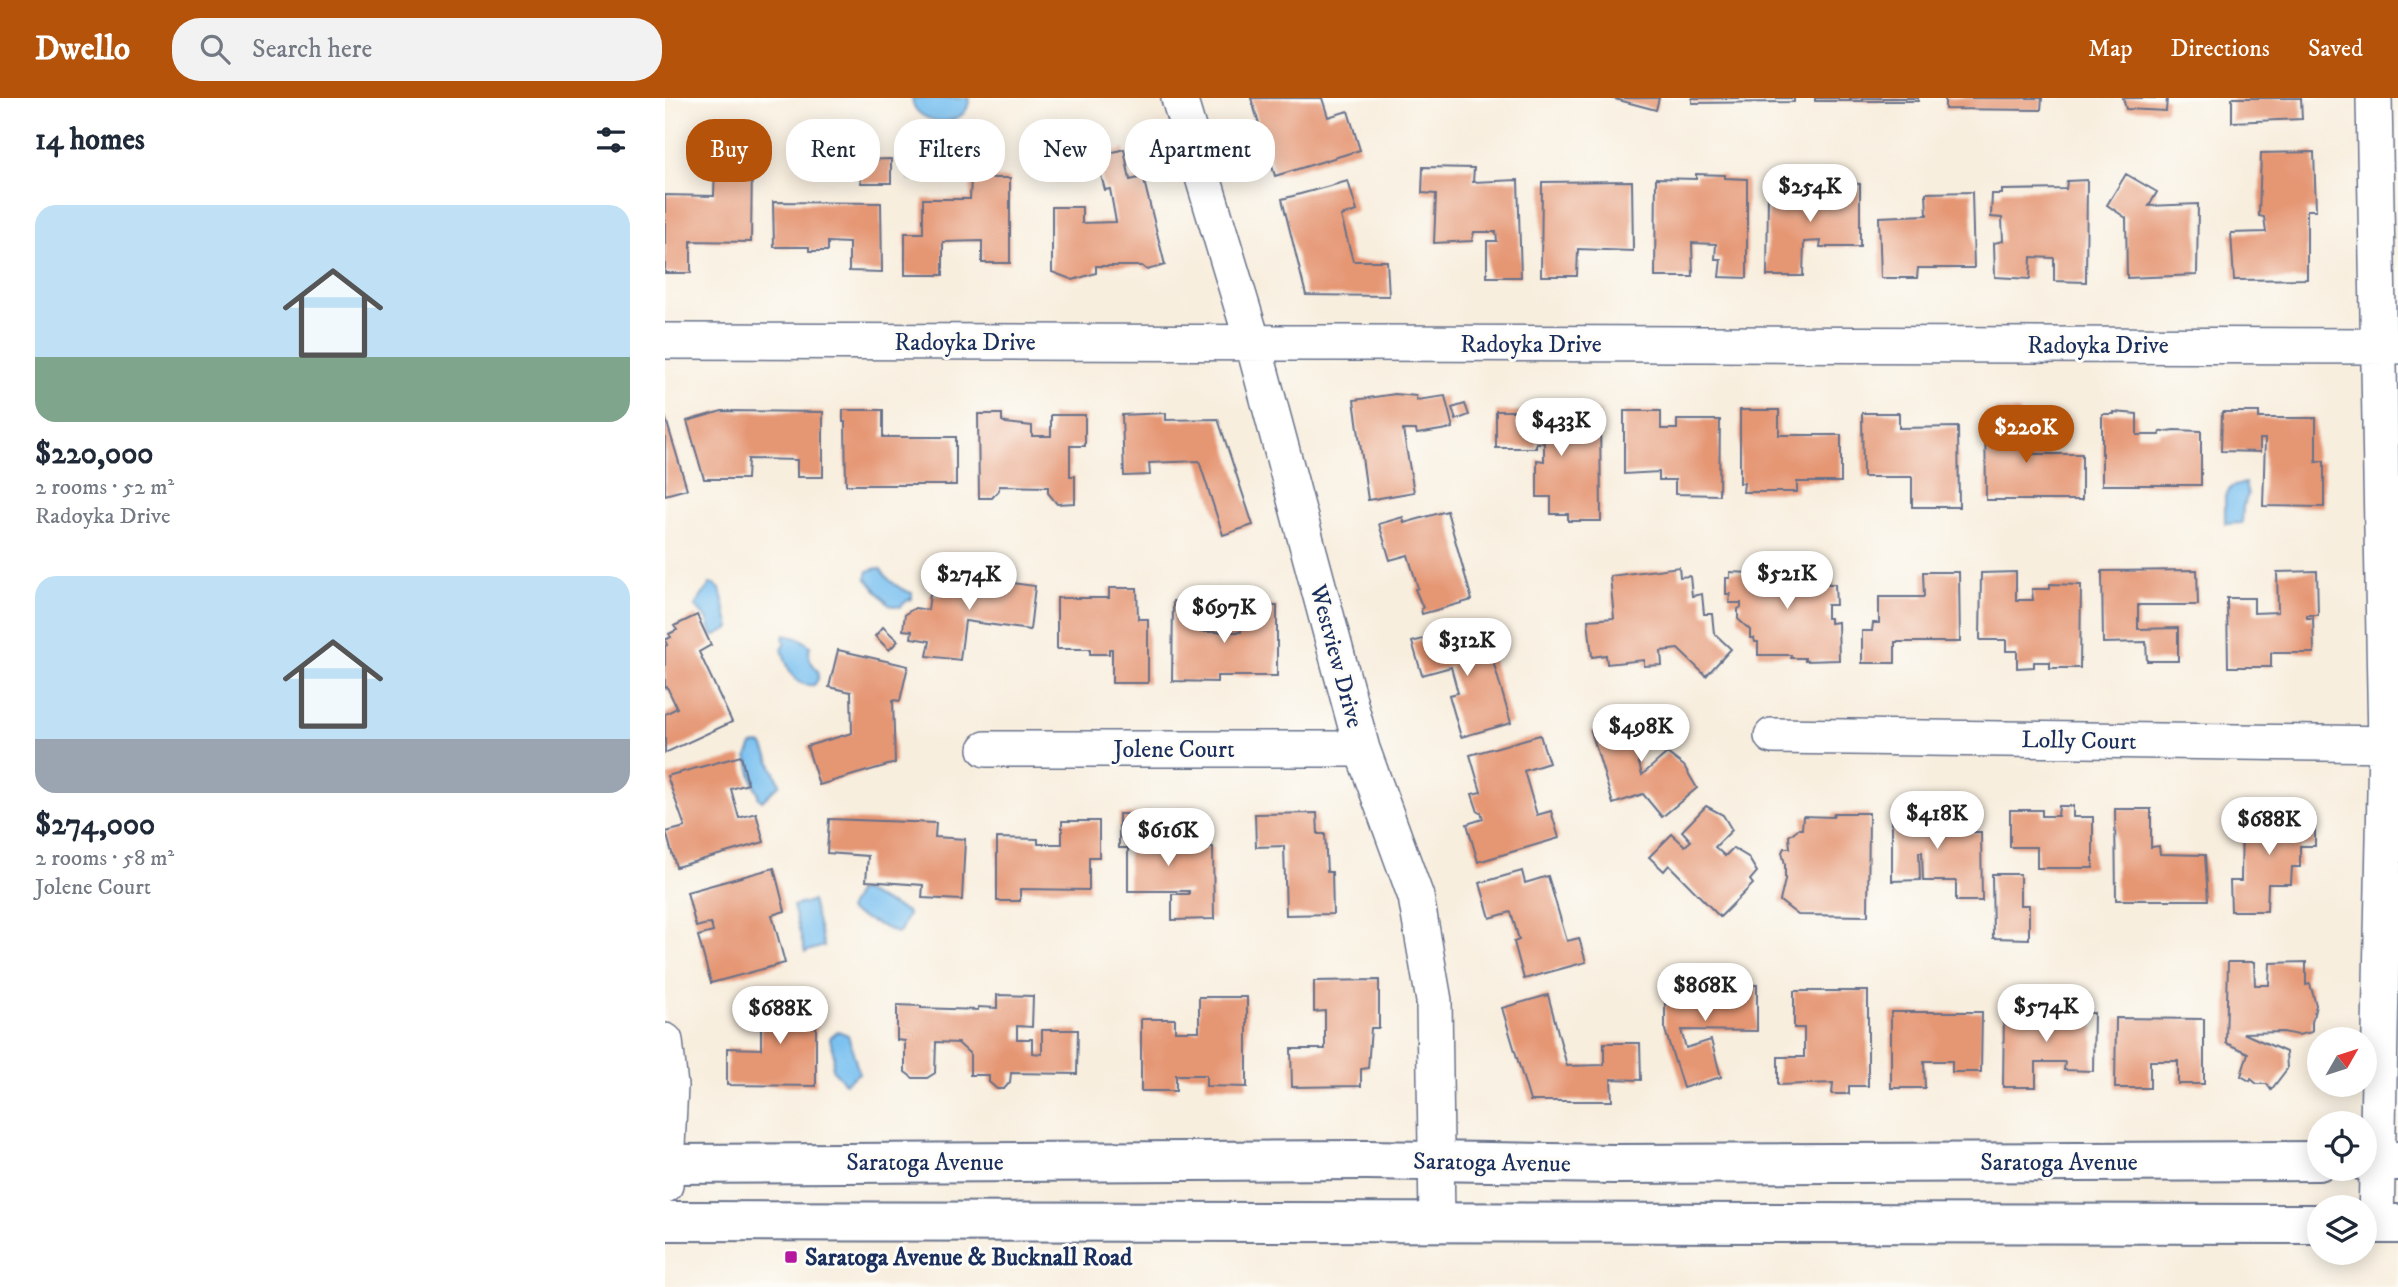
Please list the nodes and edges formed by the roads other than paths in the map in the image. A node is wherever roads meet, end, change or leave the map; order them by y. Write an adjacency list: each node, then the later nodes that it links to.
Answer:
1 (1179, 98): 4 (street, Westview Drive)
2 (2374, 98): 5 (street)
3 (665, 341): 4 (street, Radoyka Drive)
4 (1253, 343): 5 (street, Radoyka Drive); 9 (street, Westview Drive)
5 (2388, 346): 7 (street)
6 (1772, 736): 7 (street, Lolly Court)
7 (2392, 744): 13 (street)
8 (986, 749): 9 (street, Jolene Court)
9 (1362, 749): 11 (street, Westview Drive)
10 (665, 1041): 14 (street)
11 (1435, 1161): 12 (highway, Saratoga Avenue); 14 (highway, Saratoga Avenue); 16 (street, Westview Drive)
12 (2307, 1161)
13 (2380, 1161): 18 (street)
14 (666, 1171)
15 (665, 1221): 16 (highway)
16 (1437, 1222): 17 (highway)
17 (2307, 1224)
18 (2380, 1224)

